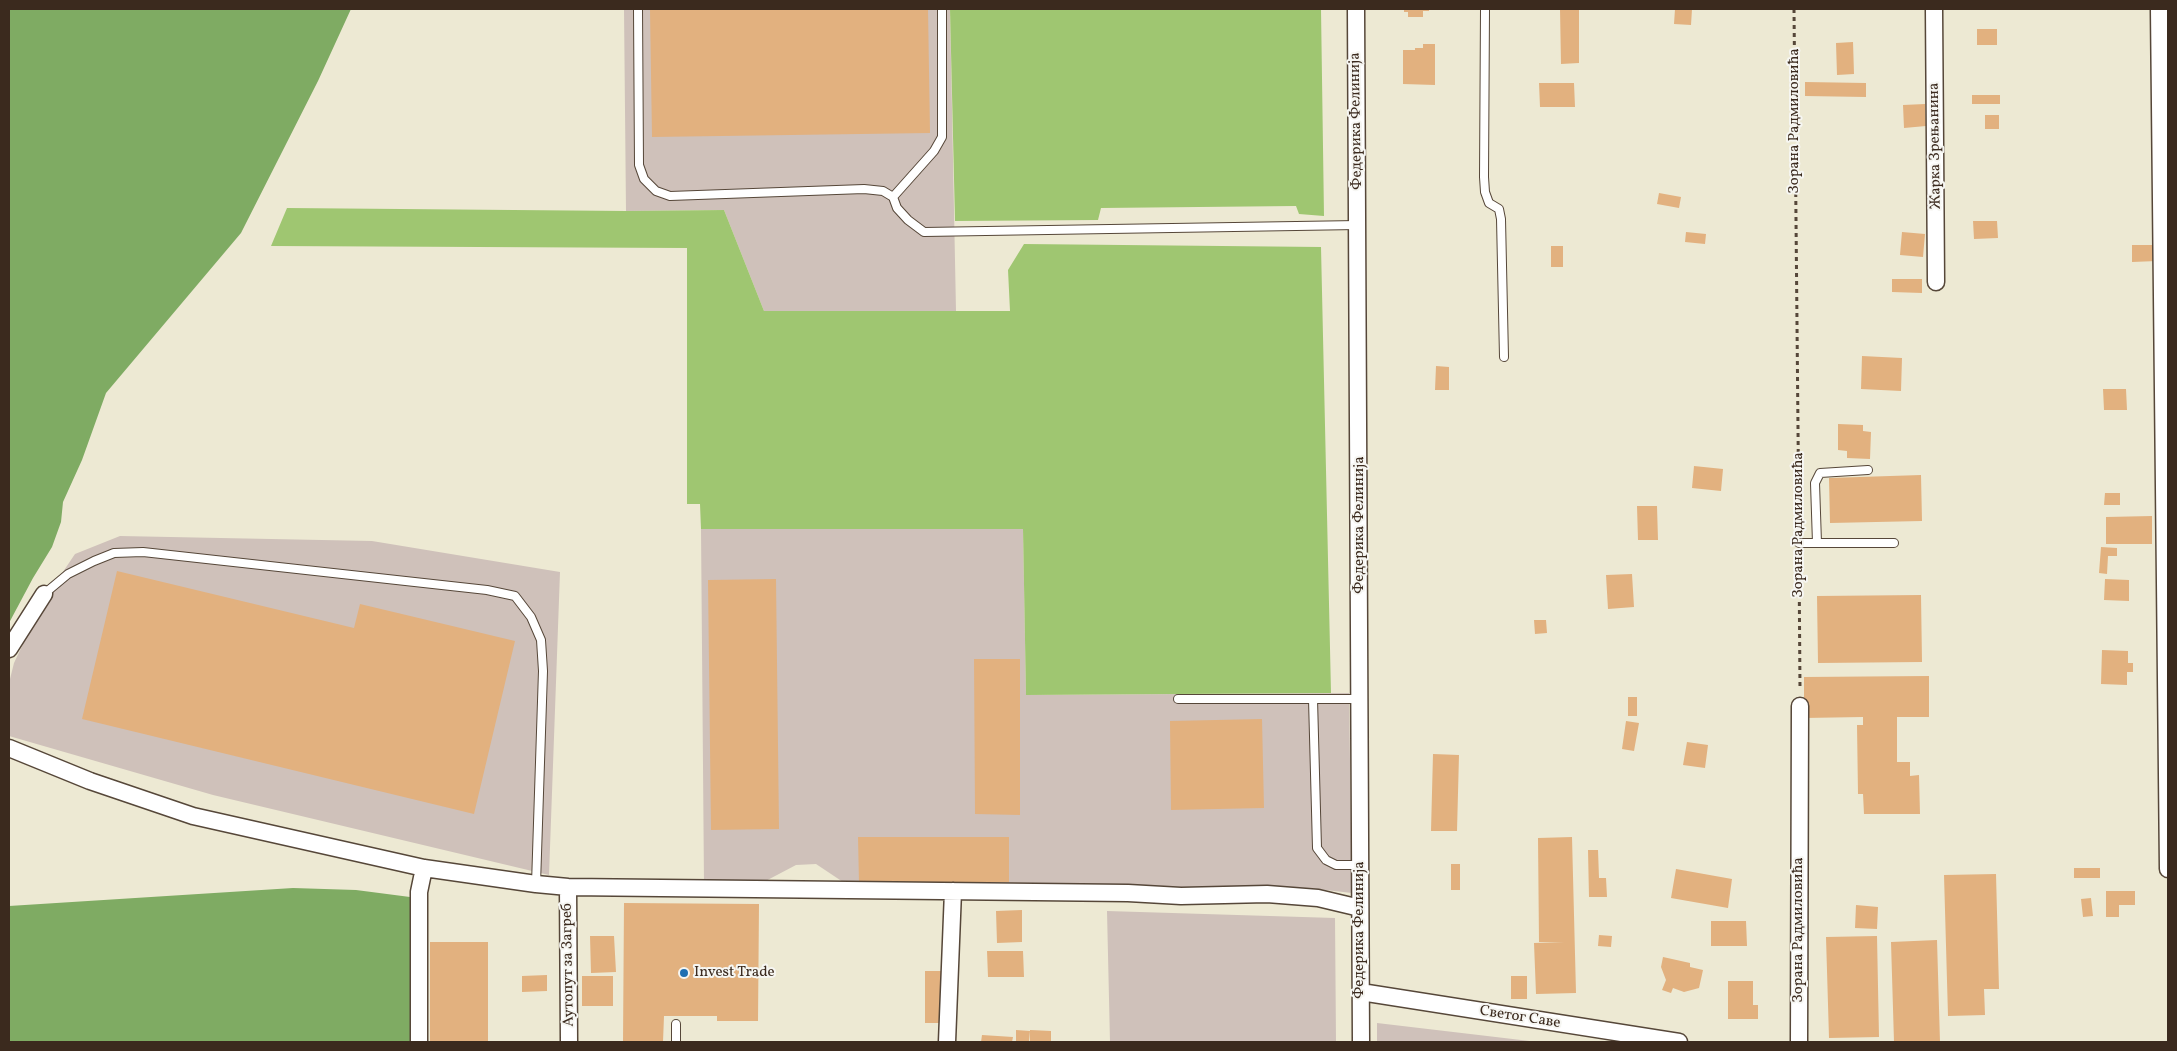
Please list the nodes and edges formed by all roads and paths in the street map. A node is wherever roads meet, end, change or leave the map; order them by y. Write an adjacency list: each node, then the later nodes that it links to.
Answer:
1 (638, 9): 8 (lane)
2 (942, 9): 8 (lane)
3 (1356, 9): 9 (street, Федерика Фелинија)
4 (1485, 9): 11 (lane)
5 (1794, 9): 13 (path, Зорана Радмиловића)
6 (1934, 9): 10 (street, Жарка Зрењанина)
7 (2159, 9): 25 (street)
8 (893, 197): 9 (lane)
9 (1358, 225): 20 (street, Федерика Фелинија)
10 (1936, 282)
11 (1504, 356)
12 (1868, 470): 14 (lane)
13 (1799, 543): 14 (lane); 21 (path, Зорана Радмиловића)
14 (1816, 543): 15 (lane)
15 (1894, 543)
16 (44, 594): 17 (street); 26 (lane)
17 (9, 650)
18 (1178, 699): 19 (lane)
19 (1313, 699): 20 (lane); 23 (lane)
20 (1361, 699): 23 (street, Федерика Фелинија)
21 (1800, 706): 38 (street, Зорана Радмиловића)
22 (9, 748): 24 (street)
23 (1360, 865): 29 (street, Федерика Фелинија)
24 (424, 868): 26 (street); 32 (street)
25 (2168, 869)
26 (536, 884): 27 (street)
27 (568, 887): 28 (street); 33 (street, Аутопут за Загреб)
28 (953, 891): 29 (street); 35 (street)
29 (1360, 908): 30 (street, Федерика Фелинија)
30 (1361, 992): 36 (street, Федерика Фелинија); 37 (street, Светог Саве)
31 (676, 1024): 34 (lane)
32 (418, 1042)
33 (570, 1042)
34 (676, 1042)
35 (947, 1042)
36 (1361, 1042)
37 (1679, 1042)
38 (1799, 1042)

